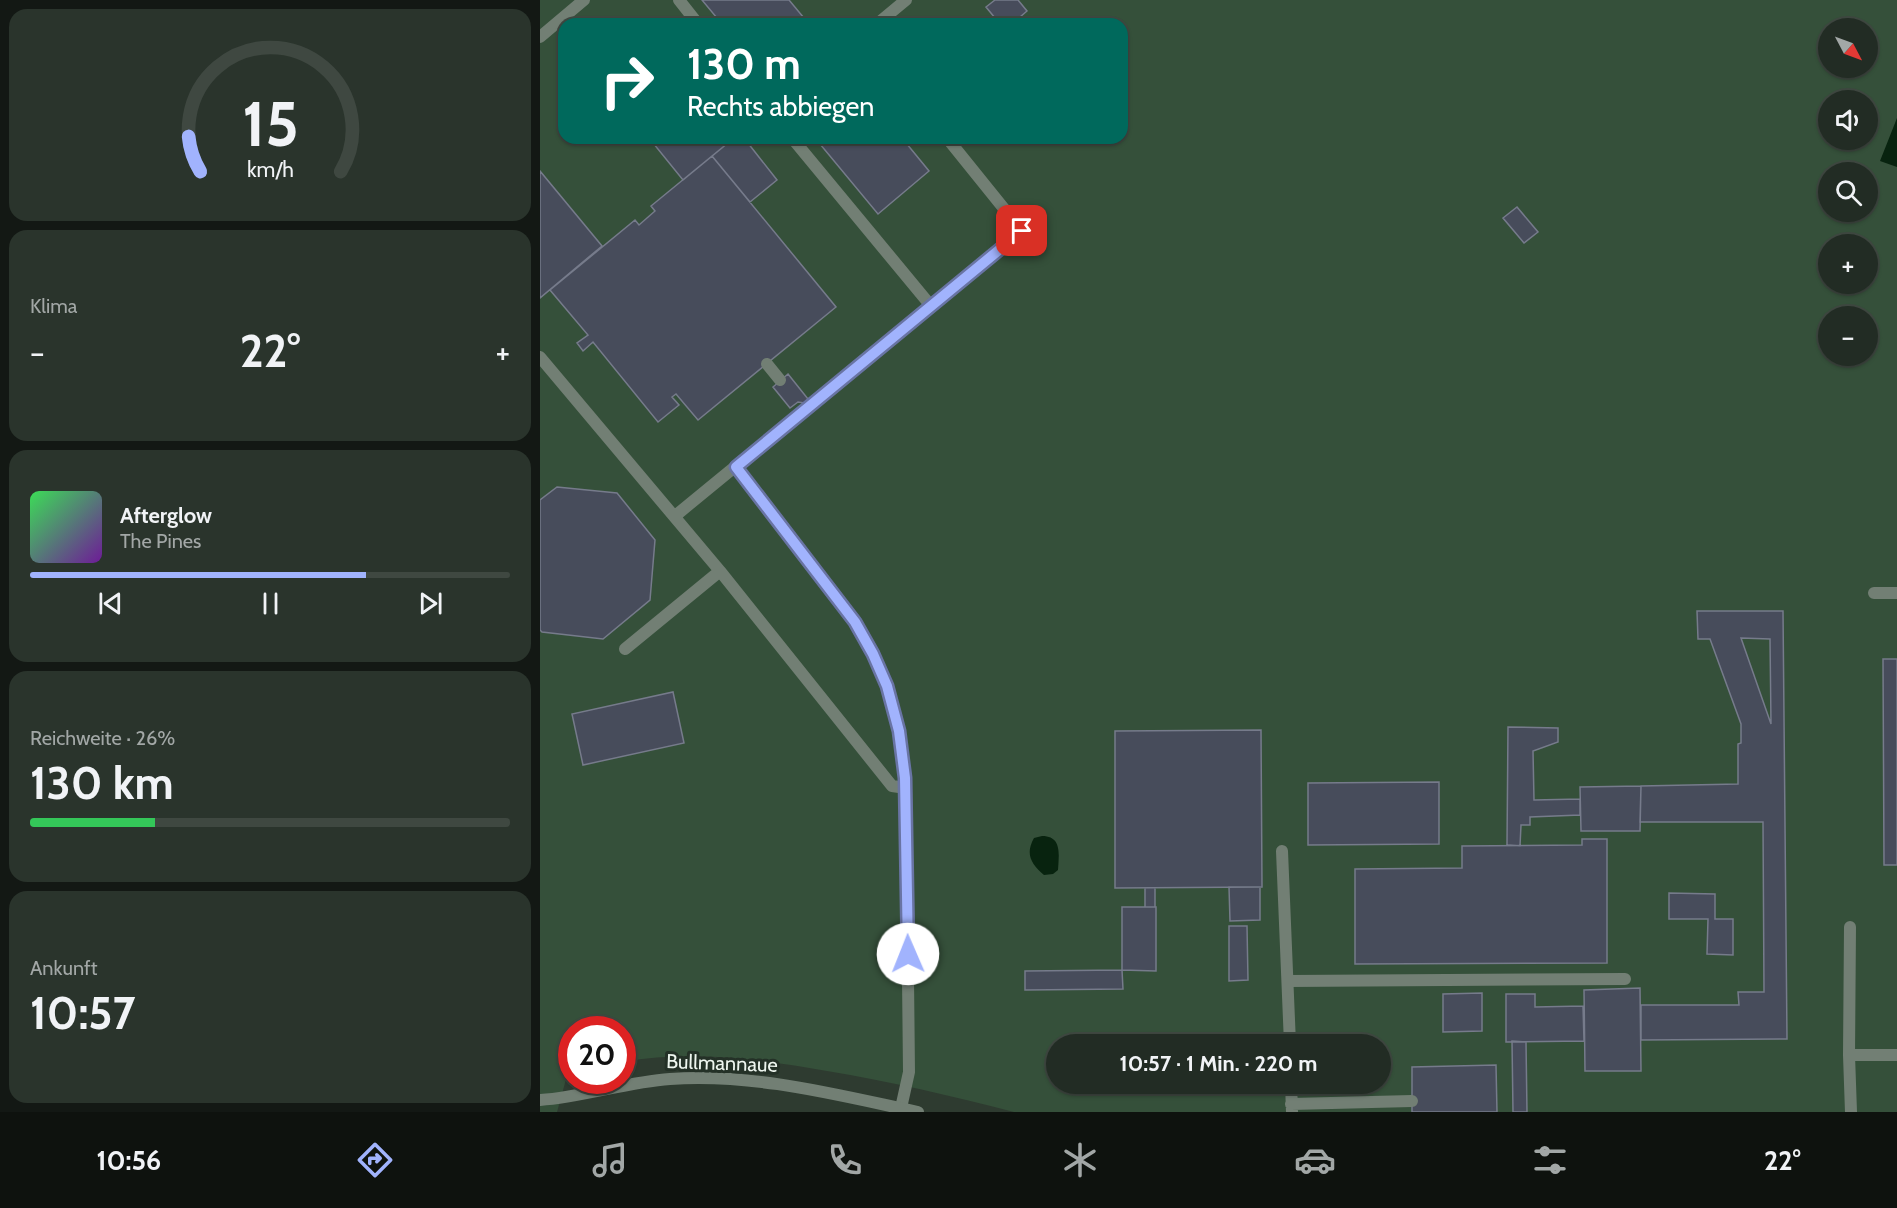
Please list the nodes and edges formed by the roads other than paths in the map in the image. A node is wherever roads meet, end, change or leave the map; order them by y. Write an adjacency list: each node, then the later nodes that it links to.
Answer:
1 (584, 0): 4 (street)
2 (679, 0): 5 (street)
3 (906, 0): 6 (street)
4 (563, 18)
5 (693, 18)
6 (885, 18)
7 (558, 22): 8 (street)
8 (540, 37)
9 (797, 144): 11 (street)
10 (952, 144): 11 (street)
11 (931, 306): 16 (street)
12 (540, 357): 18 (street)
13 (767, 364): 14 (street)
14 (780, 380)
15 (798, 402): 16 (street)
16 (812, 404): 17 (street)
17 (736, 467): 18 (street); 23 (street)
18 (675, 516): 19 (street)
19 (720, 571): 22 (street); 23 (street)
20 (1897, 592): 21 (street)
21 (1875, 593)
22 (625, 649)
23 (906, 788): 33 (street)
24 (1282, 851): 27 (street)
25 (1850, 927): 29 (street)
26 (1625, 979): 27 (street)
27 (1288, 981): 28 (street)
28 (1290, 1034)
29 (1849, 1055): 30 (street); 36 (street)
30 (1897, 1055)
31 (540, 1100): 33 (street, Bullmannaue)
32 (1412, 1101): 34 (street)
33 (901, 1108): 35 (street, Bullmannaue)
34 (1292, 1108)
35 (918, 1112)
36 (1851, 1112)

